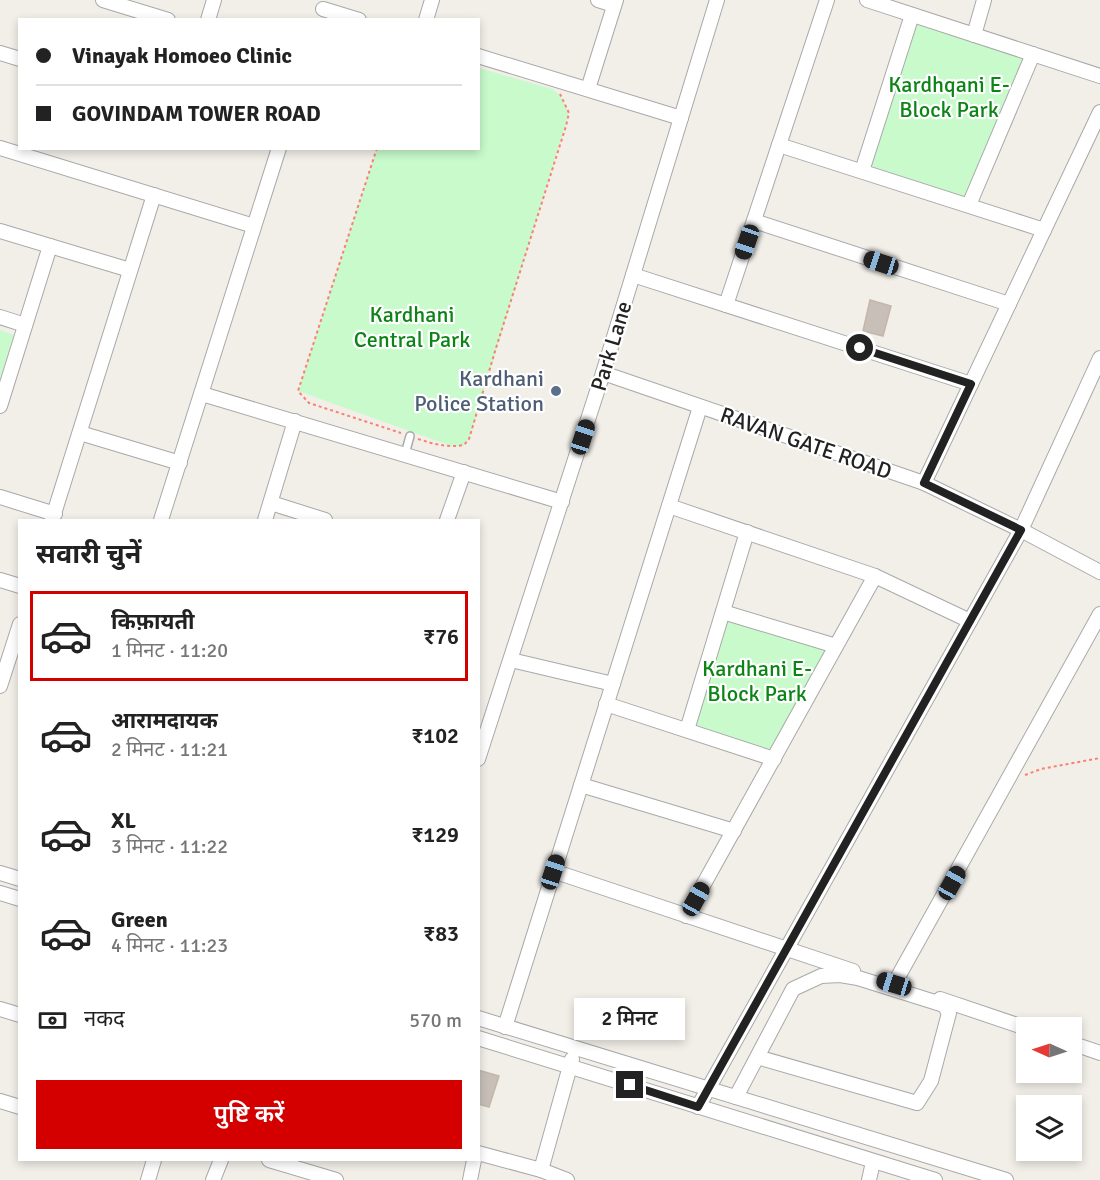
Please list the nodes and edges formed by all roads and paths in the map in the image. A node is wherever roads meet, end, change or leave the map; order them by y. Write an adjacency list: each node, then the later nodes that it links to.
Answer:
1 (103, 0): 12 (street)
2 (214, 0): 13 (street)
3 (432, 0): 15 (street)
4 (598, 0): 9 (street)
5 (717, 0): 25 (street, Park Lane)
6 (826, 0): 26 (street)
7 (867, 0): 11 (street)
8 (984, 0): 16 (street)
9 (615, 3): 23 (street)
10 (322, 9): 14 (street)
11 (912, 15): 16 (street); 30 (street)
12 (162, 18)
13 (209, 18)
14 (352, 18)
15 (427, 18)
16 (974, 35): 18 (street)
17 (0, 53): 20 (street)
18 (1033, 54): 21 (street); 32 (street)
19 (480, 57): 23 (street)
20 (18, 58)
21 (1100, 76)
22 (552, 89): 52 (path)
23 (588, 89): 25 (street)
24 (1100, 112): 35 (street)
25 (681, 118): 39 (street, Park Lane)
26 (779, 145): 30 (street); 33 (street)
27 (0, 148): 31 (street)
28 (278, 150): 34 (street)
29 (376, 150): 52 (path)
30 (862, 171): 32 (street)
31 (153, 195): 34 (street); 38 (street)
32 (969, 205): 35 (street)
33 (754, 221): 40 (street); 41 (street)
34 (255, 226): 47 (street)
35 (1044, 230): 40 (street)
36 (0, 231): 37 (street)
37 (50, 246): 38 (street); 43 (street)
38 (130, 270): 51 (street)
39 (633, 275): 41 (street); 45 (street, Park Lane)
40 (1009, 304): 46 (street)
41 (726, 305): 46 (street)
42 (0, 317): 43 (street)
43 (26, 325): 48 (street)
44 (1100, 358): 66 (street)
45 (603, 373): 49 (street, RAVAN GATE ROAD); 58 (street, Park Lane)
46 (971, 384): 56 (street)
47 (202, 394): 50 (street); 54 (street)
48 (0, 406)
49 (700, 406): 56 (street, RAVAN GATE ROAD); 60 (street)
50 (295, 421): 53 (street); 59 (street)
51 (80, 433): 54 (street); 61 (street)
52 (410, 436): 53 (lane)
53 (405, 454): 55 (street)
54 (180, 463): 62 (street)
55 (464, 472): 58 (street); 65 (street)
56 (924, 483): 66 (street, RAVAN GATE ROAD)
57 (0, 497): 61 (street)
58 (562, 502): 77 (street, Park Lane)
59 (271, 503): 63 (street); 64 (street)
60 (669, 506): 67 (street); 78 (street)
61 (54, 517)
62 (161, 519)
63 (266, 519)
64 (322, 519)
65 (447, 519)
66 (1021, 530): 68 (street, RAVAN GATE ROAD); 74 (street)
67 (747, 532): 69 (street); 72 (street)
68 (1100, 572)
69 (875, 576): 74 (street); 76 (street)
70 (0, 580): 71 (street)
71 (18, 585)
72 (723, 612): 76 (street); 81 (street)
73 (1100, 614): 85 (street)
74 (970, 621): 94 (street)
75 (18, 630): 79 (street)
76 (836, 646): 84 (street)
77 (511, 660): 78 (street); 82 (street, Park Lane)
78 (613, 684): 80 (street)
79 (0, 686)
80 (606, 704): 81 (street); 86 (street)
81 (687, 730): 84 (street)
82 (481, 741)
83 (1100, 758): 85 (path)
84 (774, 759): 87 (street)
85 (1009, 781): 95 (street)
86 (581, 785): 87 (street); 88 (street)
87 (734, 831): 93 (street)
88 (553, 872): 93 (street); 100 (street)
89 (0, 873): 90 (street)
90 (18, 878)
91 (0, 893): 92 (street)
92 (18, 898)
93 (686, 916): 94 (street)
94 (786, 950): 95 (street); 107 (street)
95 (894, 984): 99 (street)
96 (0, 1009): 97 (street)
97 (18, 1014)
98 (480, 1019): 100 (street)
99 (1016, 1025)
100 (505, 1027): 103 (street)
101 (480, 1039): 106 (street)
102 (1082, 1047): 104 (street)
103 (576, 1049): 106 (street); 107 (street)
104 (1100, 1053)
105 (757, 1057): 105 (street); 108 (street)
106 (570, 1065): 111 (street); 118 (street)
107 (710, 1089): 108 (street); 111 (street)
108 (736, 1097): 127 (street)
109 (0, 1101): 110 (street)
110 (18, 1106)
111 (698, 1107): 117 (street)
112 (480, 1154): 118 (street)
113 (154, 1161): 120 (street)
114 (221, 1161): 121 (street)
115 (271, 1161): 119 (street)
116 (474, 1161): 123 (street)
117 (873, 1162): 125 (street); 126 (street)
118 (542, 1170): 124 (street)
119 (301, 1175): 122 (street)
120 (148, 1180)
121 (213, 1180)
122 (336, 1180)
123 (470, 1180)
124 (567, 1180)
125 (869, 1180)
126 (935, 1180)
127 (1006, 1180)

